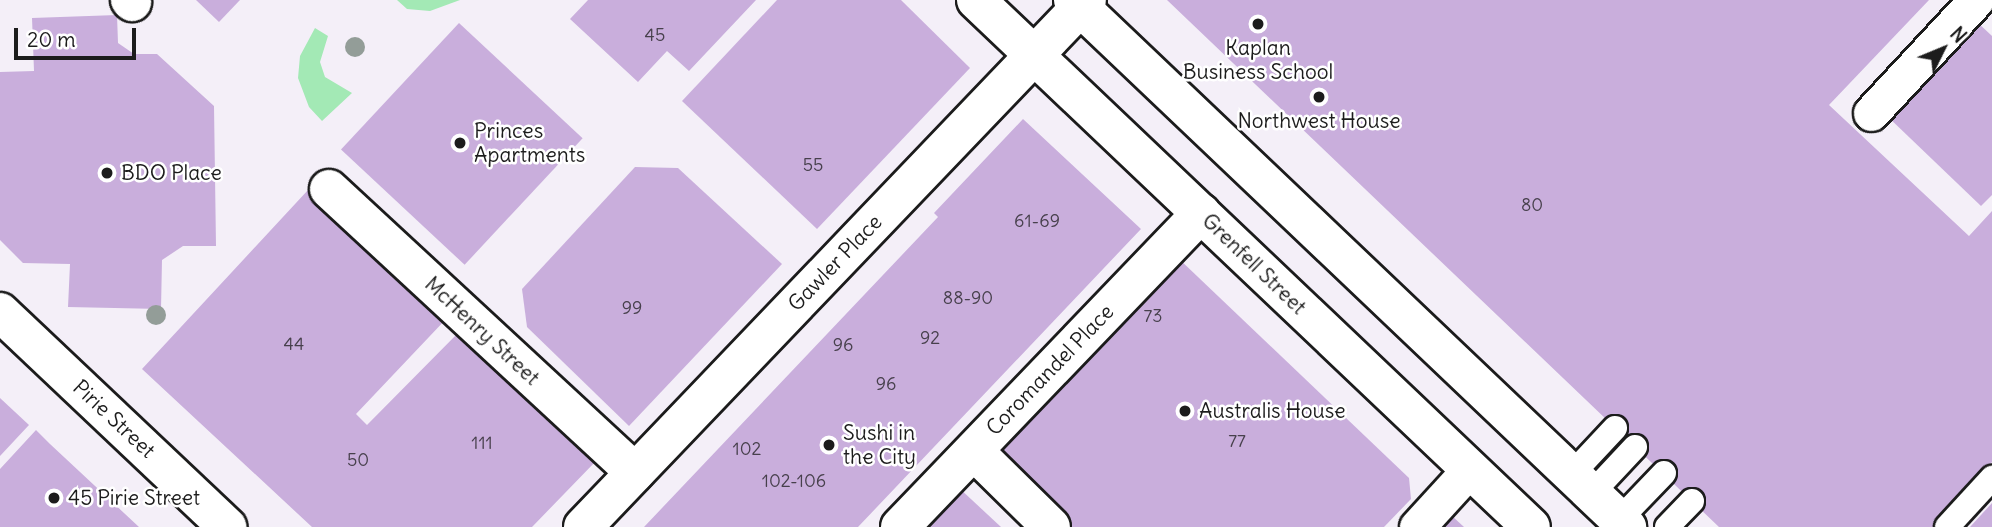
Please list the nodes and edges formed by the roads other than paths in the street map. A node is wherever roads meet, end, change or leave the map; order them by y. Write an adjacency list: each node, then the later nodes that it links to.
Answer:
1 (976, 0): 4 (street, Grenfell Street)
2 (1976, 0): 5 (street)
3 (1080, 2): 4 (street, Gawler Place); 16 (street)
4 (1034, 55): 7 (street, Grenfell Street); 13 (street, Gawler Place)
5 (1871, 113)
6 (328, 189): 13 (street, McHenry Street)
7 (1201, 213): 11 (street, Coromandel Place); 12 (street, Grenfell Street)
8 (0, 312): 19 (street, Pirie Street)
9 (1615, 428): 16 (lane)
10 (1635, 447): 16 (lane)
11 (974, 451): 21 (street, Coromandel Place); 22 (street)
12 (1470, 470): 23 (street); 24 (street, Grenfell Street)
13 (635, 472): 20 (street, Gawler Place)
14 (1664, 473): 18 (lane)
15 (1992, 478): 26 (lane)
16 (1582, 484): 18 (street)
17 (1692, 501): 25 (lane)
18 (1623, 523)
19 (228, 527)
20 (583, 527)
21 (900, 527)
22 (1051, 527)
23 (1417, 527)
24 (1531, 527)
25 (1667, 527)
26 (1947, 527)

